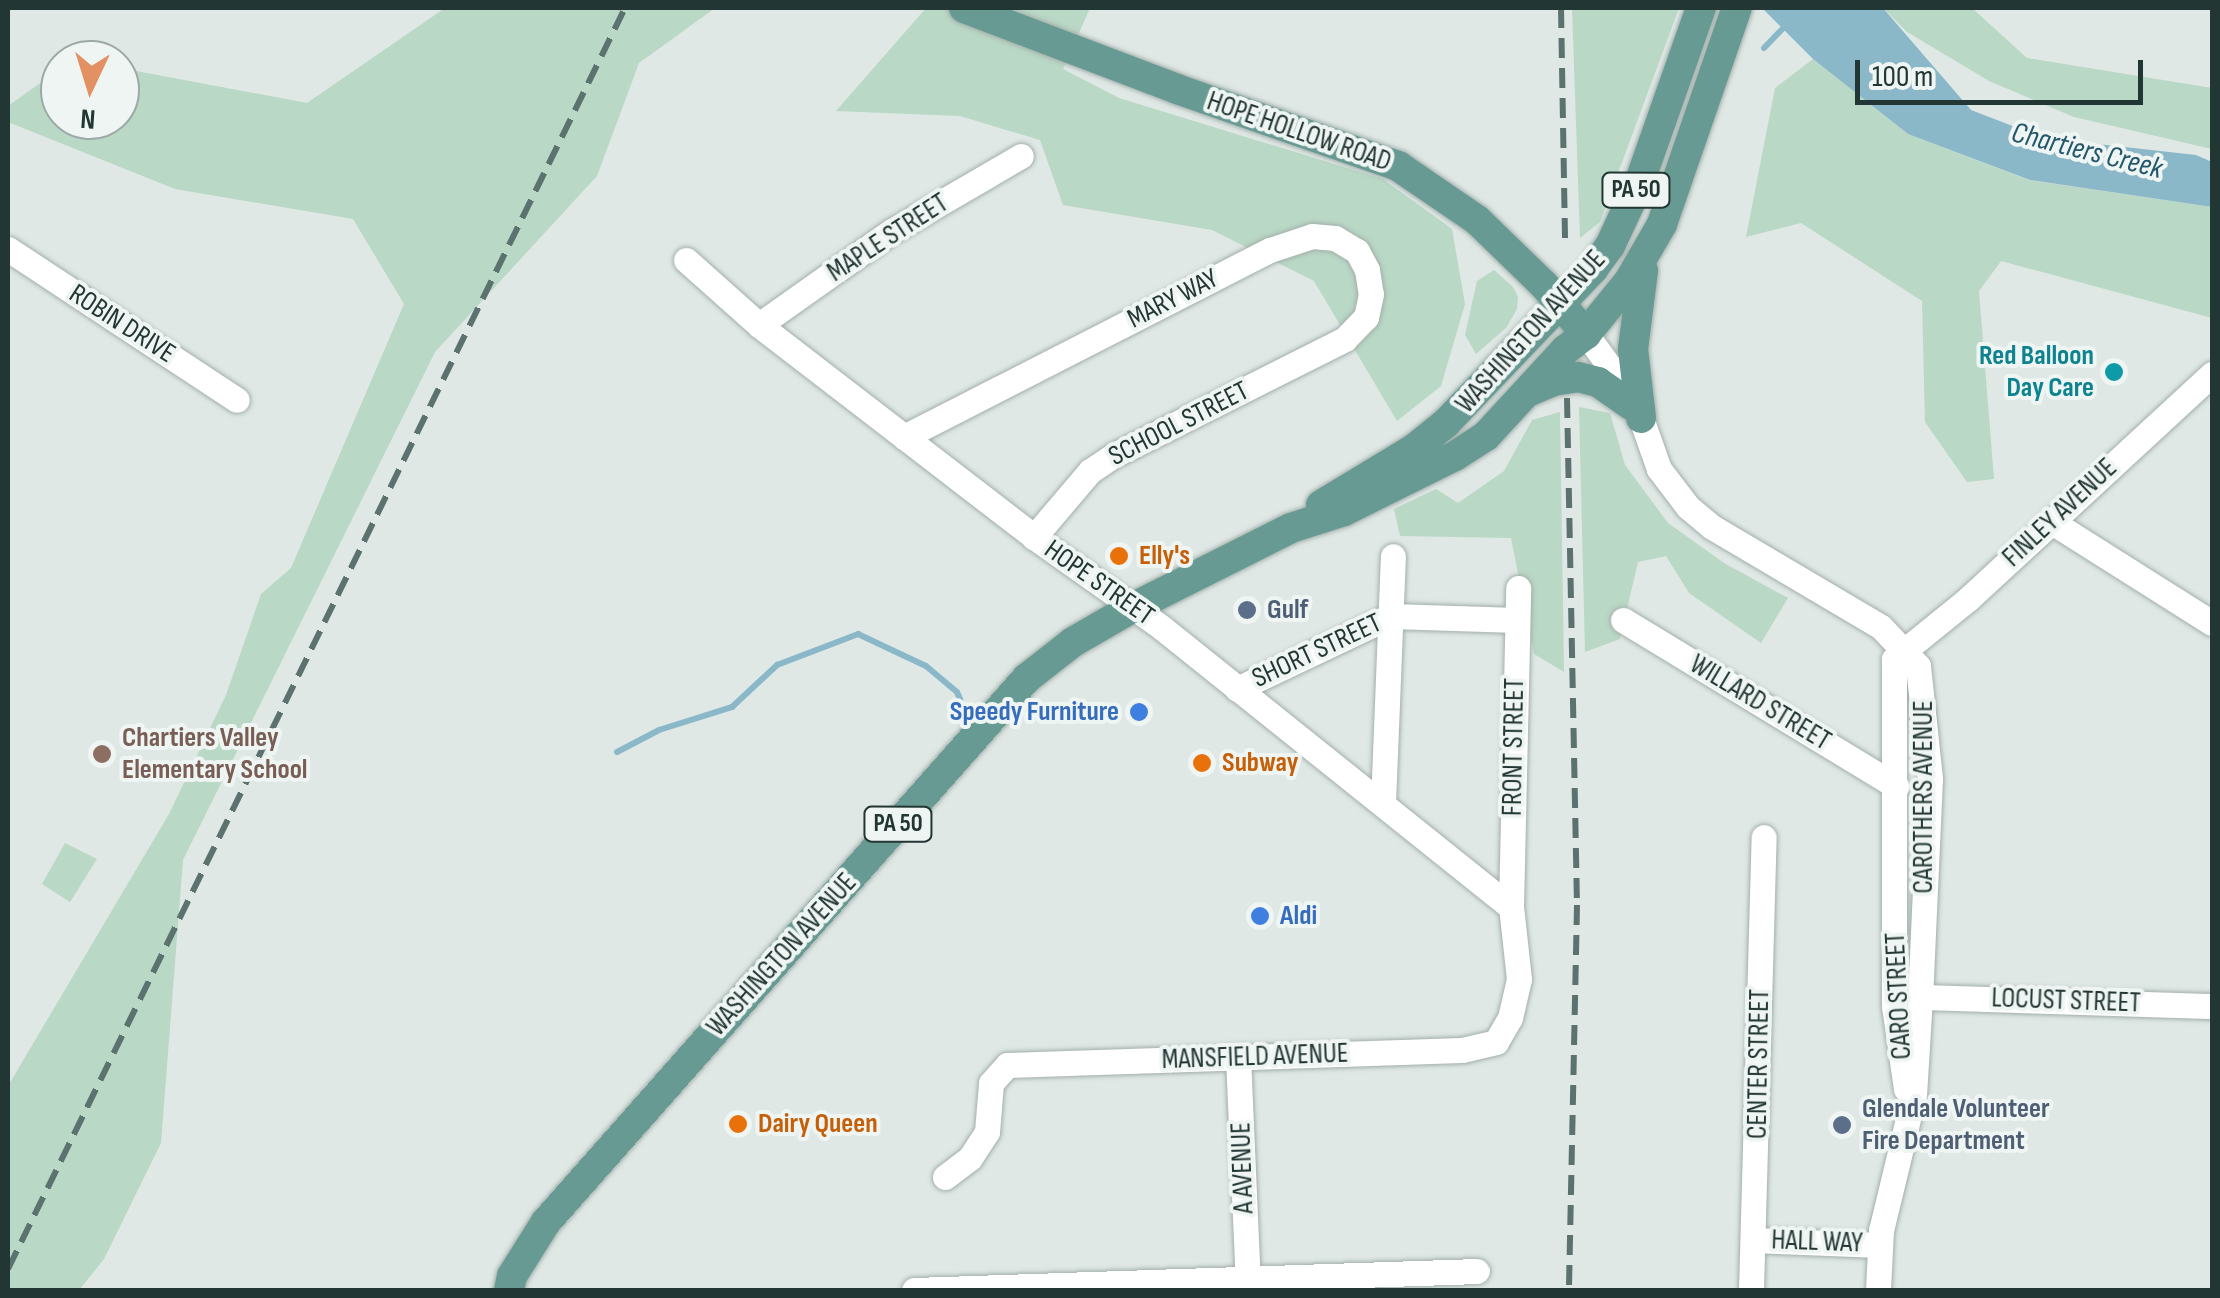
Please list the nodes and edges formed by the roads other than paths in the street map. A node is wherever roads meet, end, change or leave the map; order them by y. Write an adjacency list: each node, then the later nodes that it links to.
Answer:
1 (964, 8): 8 (main road, HOPE HOLLOW ROAD)
2 (1701, 8): 8 (main road, WASHINGTON AVENUE / PA 50)
3 (1737, 8): 6 (main road, WASHINGTON AVENUE / PA 50)
4 (1021, 156): 9 (street, MAPLE STREET)
5 (8, 249): 14 (street, ROBIN DRIVE)
6 (1646, 254): 10 (main road, WASHINGTON AVENUE / PA 50); 15 (main road)
7 (686, 260): 9 (street, HOPE STREET)
8 (1562, 304): 10 (main road, HOPE HOLLOW ROAD); 18 (main road, WASHINGTON AVENUE / PA 50)
9 (759, 325): 16 (street, HOPE STREET)
10 (1586, 334): 13 (main road, WASHINGTON AVENUE / PA 50); 15 (street, CAROTHERS AVENUE)
11 (1346, 340): 16 (street, MARY WAY); 19 (street, SCHOOL STREET)
12 (2212, 374): 17 (street, FINLEY AVENUE)
13 (1523, 395): 15 (main road); 18 (main road, WASHINGTON AVENUE / PA 50)
14 (237, 400)
15 (1636, 411): 27 (street, CAROTHERS AVENUE)
16 (904, 436): 19 (street, HOPE STREET)
17 (2052, 522): 26 (street); 27 (street, FINLEY AVENUE)
18 (1291, 528): 22 (main road, WASHINGTON AVENUE / PA 50)
19 (1034, 537): 22 (street, HOPE STREET)
20 (1393, 556): 23 (street)
21 (1518, 588): 24 (street, FRONT STREET)
22 (1132, 608): 28 (street, HOPE STREET); 43 (main road, WASHINGTON AVENUE / PA 50)
23 (1391, 616): 24 (street, SHORT STREET); 28 (street, SHORT STREET); 30 (street)
24 (1517, 620): 32 (street, FRONT STREET)
25 (1623, 620): 29 (street, WILLARD STREET)
26 (2212, 623)
27 (1906, 649): 29 (street, CARO STREET); 33 (street, CAROTHERS AVENUE)
28 (1237, 689): 30 (street, HOPE STREET)
29 (1896, 786): 36 (street, CARO STREET)
30 (1383, 803): 32 (street, HOPE STREET)
31 (1764, 837): 38 (street, CENTER STREET)
32 (1510, 906): 35 (street, MANSFIELD AVENUE)
33 (1920, 997): 34 (street, LOCUST STREET); 36 (street, CAROTHERS AVENUE)
34 (2212, 1006)
35 (1238, 1058): 37 (street, MANSFIELD AVENUE); 42 (street, A AVENUE)
36 (1910, 1110): 39 (street, CAROTHERS AVENUE)
37 (944, 1177)
38 (1753, 1240): 39 (street, HALL WAY); 45 (street, CENTER STREET)
39 (1880, 1245): 46 (street, CAROTHERS AVENUE)
40 (1477, 1272): 41 (street)
41 (1372, 1282): 42 (street)
42 (1248, 1284): 44 (street)
43 (509, 1290)
44 (914, 1290)
45 (1751, 1290)
46 (1878, 1290)

